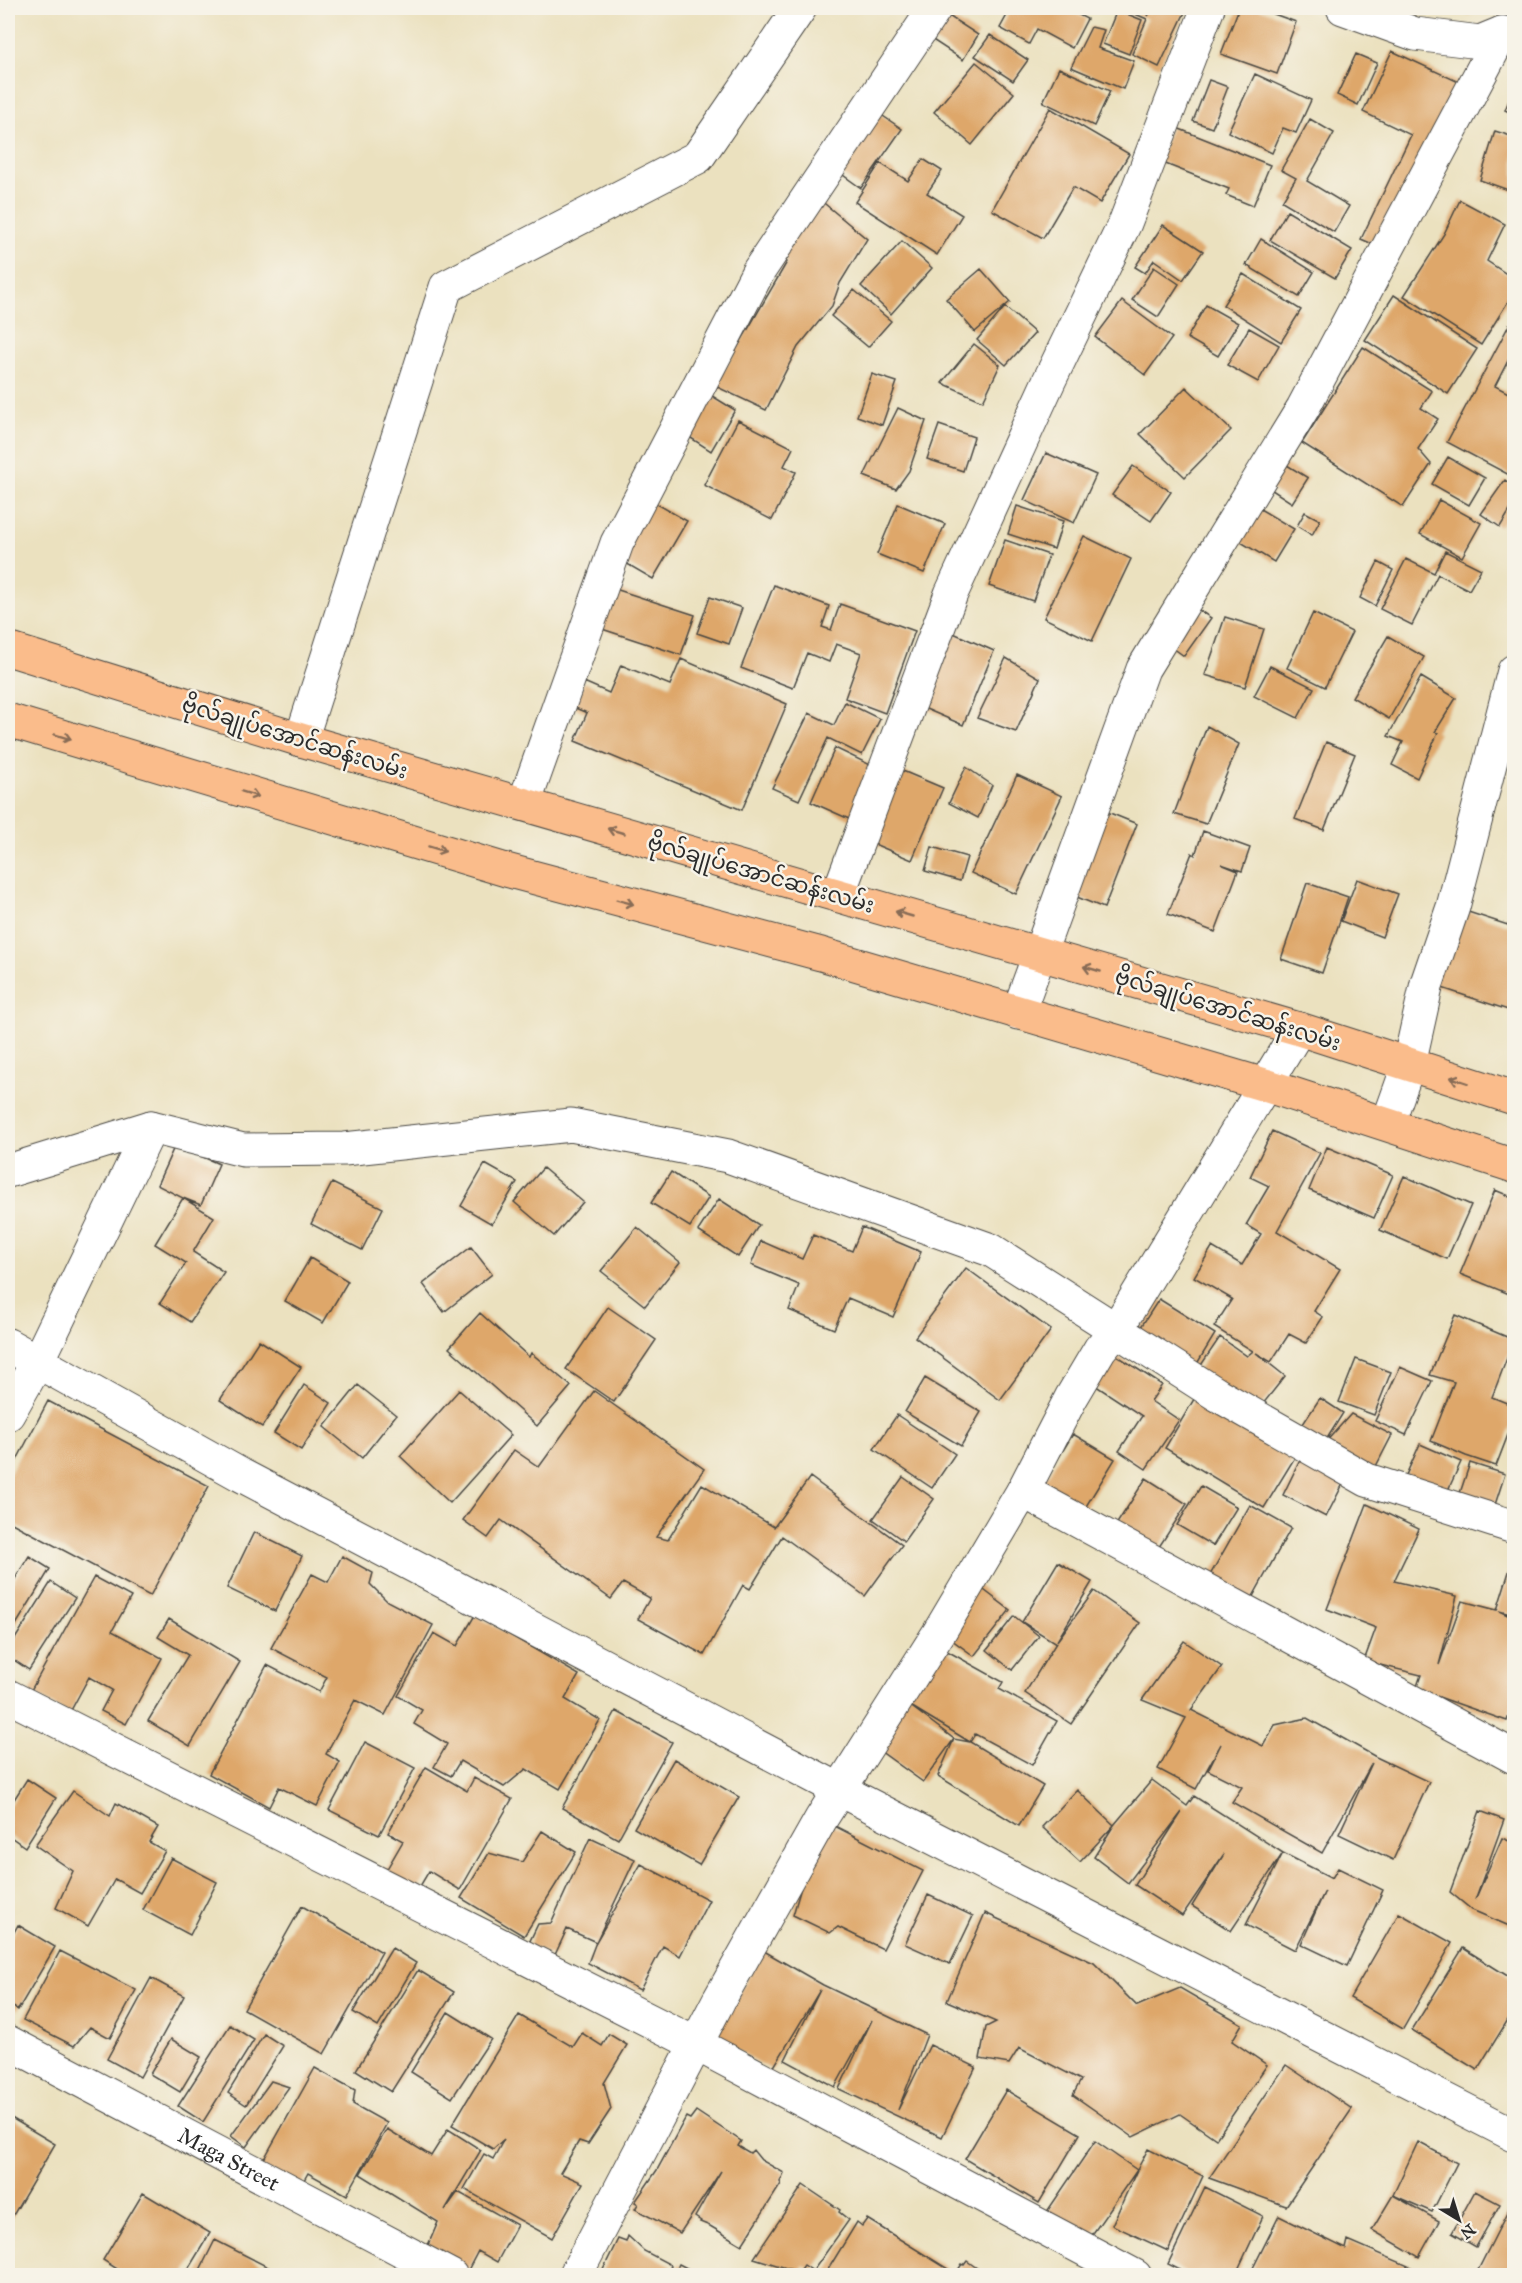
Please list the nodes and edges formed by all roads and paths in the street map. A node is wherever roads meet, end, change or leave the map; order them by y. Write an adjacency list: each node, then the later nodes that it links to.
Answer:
1 (800, 8): 9 (street)
2 (935, 8): 10 (street)
3 (1208, 8): 11 (street)
4 (1343, 8): 5 (street)
5 (1508, 33): 12 (street)
6 (8, 649): 9 (highway, ဗိုလ်ချုပ်အောင်ဆန်းလမ်း)
7 (1515, 671): 15 (street)
8 (8, 720): 13 (highway, one-way to 13)
9 (301, 740): 10 (highway, ဗိုလ်ချုပ်အောင်ဆန်းလမ်း)
10 (524, 804): 11 (highway, ဗိုလ်ချုပ်အောင်ဆန်းလမ်း, one-way to 10)
11 (838, 895): 12 (highway, ဗိုလ်ချုပ်အောင်ဆန်းလမ်း, one-way to 11)
12 (1040, 953): 13 (street); 14 (highway, ဗိုလ်ချုပ်အောင်ဆန်းလမ်း, one-way to 12)
13 (1018, 1013): 16 (highway)
14 (1299, 1029): 15 (highway, ဗိုလ်ချုပ်အောင်ဆန်းလမ်း); 16 (street)
15 (1408, 1064): 17 (highway, ဗိုလ်ချုပ်အောင်ဆန်းလမ်း, one-way to 15); 18 (street)
16 (1264, 1085): 18 (highway); 22 (street)
17 (1515, 1098)
18 (1388, 1124): 20 (highway)
19 (151, 1127): 21 (street); 22 (street); 24 (street)
20 (1515, 1166)
21 (8, 1171)
22 (1116, 1330): 26 (street); 27 (street)
23 (8, 1345): 24 (street)
24 (38, 1361): 25 (street); 30 (street)
25 (8, 1414)
26 (1023, 1491): 29 (street); 30 (street)
27 (1515, 1527)
28 (8, 1696): 32 (street)
29 (1515, 1757)
30 (840, 1790): 32 (street); 33 (street)
31 (8, 2042): 34 (street, Maga Street)
32 (696, 2044): 35 (street); 36 (street)
33 (1515, 2135)
34 (451, 2276)
35 (575, 2276)
36 (1135, 2276)

